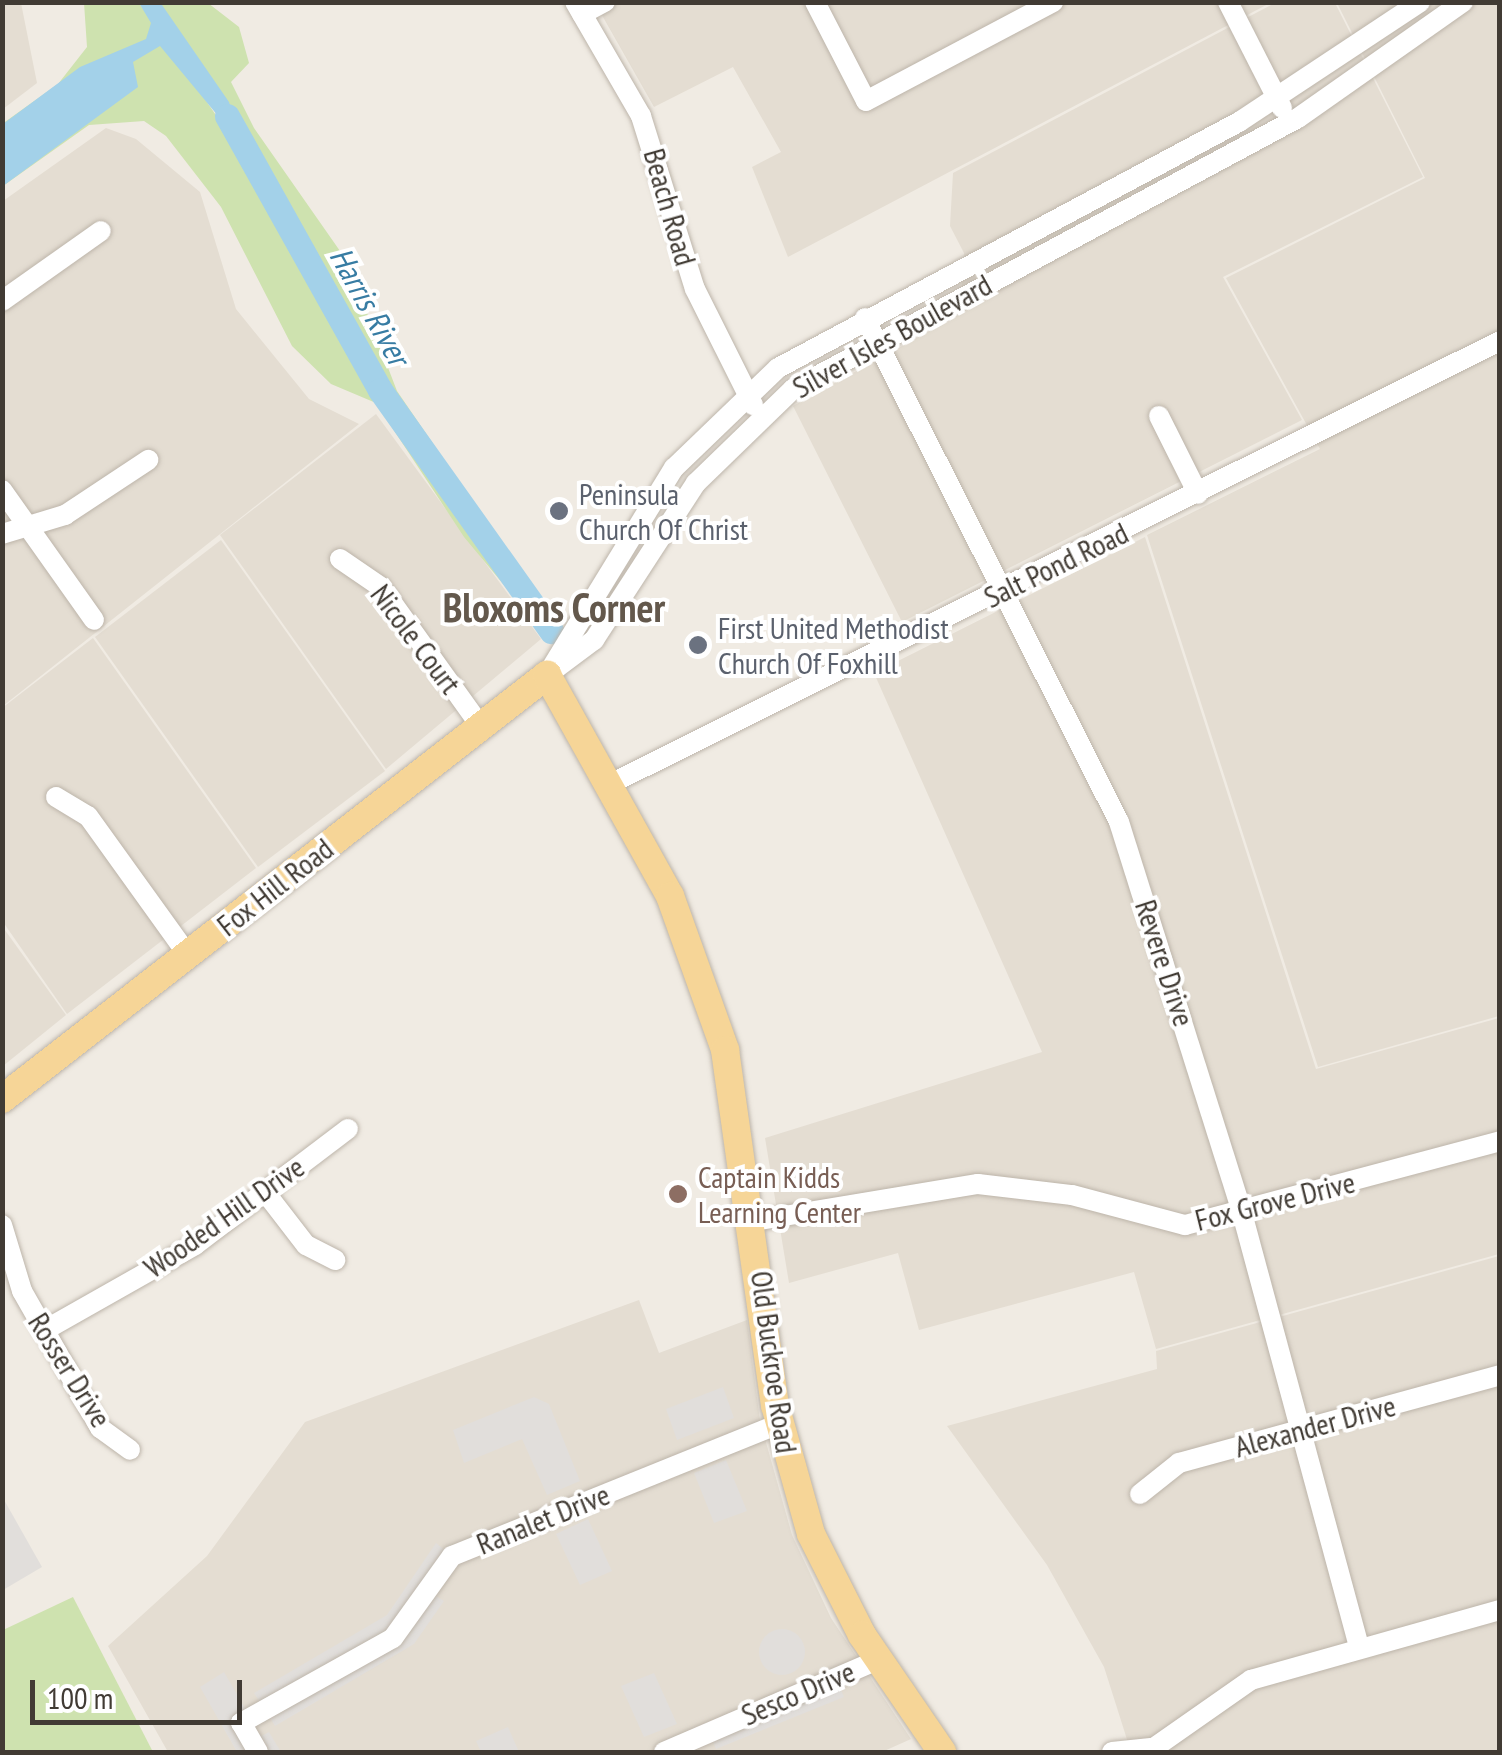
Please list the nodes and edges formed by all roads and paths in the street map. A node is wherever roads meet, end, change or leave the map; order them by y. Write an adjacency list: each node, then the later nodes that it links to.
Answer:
1 (605, 2): 7 (street)
2 (815, 2): 3 (street)
3 (1052, 2)
4 (1228, 2): 8 (street)
5 (1420, 2): 8 (street, Silver Isles Boulevard)
6 (1463, 2): 9 (street, Silver Isles Boulevard)
7 (579, 8): 15 (street, Beach Road)
8 (1278, 99): 9 (street); 12 (street, Silver Isles Boulevard)
9 (1290, 123): 13 (street, Silver Isles Boulevard)
10 (101, 232): 11 (street)
11 (2, 300)
12 (865, 318): 13 (street, Revere Drive); 15 (street, Silver Isles Boulevard)
13 (876, 340): 16 (street, Silver Isles Boulevard); 24 (street, Revere Drive)
14 (1500, 341): 20 (street, Salt Pond Road)
15 (747, 393): 16 (street, Beach Road); 26 (street, Silver Isles Boulevard)
16 (759, 416): 26 (street, Silver Isles Boulevard)
17 (1159, 416): 20 (street)
18 (148, 460): 21 (street)
19 (2, 490): 21 (street)
20 (1198, 494): 24 (street, Salt Pond Road)
21 (26, 524): 22 (street); 25 (street)
22 (2, 534)
23 (340, 560): 27 (street, Nicole Court)
24 (1005, 592): 28 (street, Salt Pond Road); 35 (street, Revere Drive)
25 (94, 620)
26 (548, 675): 27 (main road, Fox Hill Road); 28 (main road, Old Buckroe Road)
27 (482, 728): 30 (main road, Fox Hill Road)
28 (610, 784): 36 (main road, Old Buckroe Road)
29 (56, 797): 30 (street)
30 (188, 954): 31 (main road, Fox Hill Road)
31 (2, 1099)
32 (348, 1129): 34 (street, Wooded Hill Drive)
33 (1500, 1141): 35 (street, Fox Grove Drive)
34 (265, 1192): 38 (street); 39 (street, Wooded Hill Drive)
35 (1242, 1213): 36 (street, Fox Grove Drive); 42 (street, Revere Drive)
36 (754, 1221): 41 (main road, Old Buckroe Road)
37 (2, 1225): 39 (street, Rosser Drive)
38 (335, 1260)
39 (45, 1330): 43 (street, Rosser Drive)
40 (1500, 1376): 42 (street, Alexander Drive)
41 (779, 1424): 47 (main road, Old Buckroe Road); 49 (street, Ranalet Drive)
42 (1302, 1430): 44 (street, Alexander Drive); 46 (street, Revere Drive)
43 (130, 1450)
44 (1140, 1494)
45 (1500, 1610): 46 (street)
46 (1359, 1648): 48 (street)
47 (878, 1660): 50 (street, Sesco Drive); 51 (main road, Old Buckroe Road)
48 (1150, 1750): 52 (street)
49 (258, 1752)
50 (664, 1752)
51 (942, 1752)
52 (1112, 1752)

